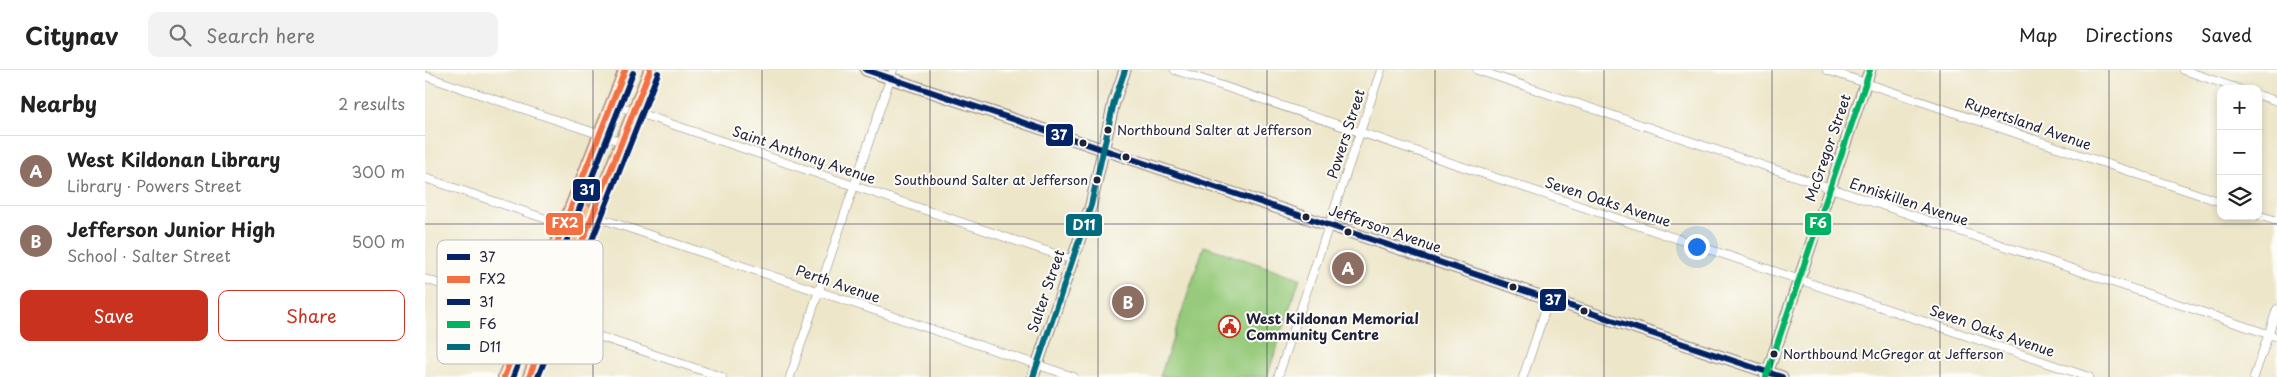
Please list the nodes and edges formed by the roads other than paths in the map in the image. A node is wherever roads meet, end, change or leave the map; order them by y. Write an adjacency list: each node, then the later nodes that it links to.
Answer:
1 (625, 70): 17 (main road)
2 (650, 70): 18 (main road)
3 (866, 70): 11 (street, Jefferson Avenue)
4 (1125, 70): 22 (street, Salter Street)
5 (1175, 70): 19 (street, Seven Oaks Avenue)
6 (1381, 70): 19 (street, Powers Street)
7 (1477, 70): 25 (street, Enniskillen Avenue)
8 (1827, 70): 13 (street, Rupertsland Avenue)
9 (1870, 70): 13 (street, McGregor Street)
10 (2184, 70): 14 (street)
11 (892, 74): 22 (street, Jefferson Avenue); 24 (street)
12 (425, 76): 20 (street)
13 (1866, 83): 25 (street, McGregor Street); 27 (street, Rupertsland Avenue)
14 (2227, 85)
15 (2262, 96): 16 (street)
16 (2277, 102)
17 (612, 104): 18 (street, Saint Anthony Avenue); 20 (main road)
18 (634, 111): 21 (main road); 24 (street, Saint Anthony Avenue)
19 (1360, 132): 32 (street, Powers Street); 38 (street, Seven Oaks Avenue)
20 (601, 134): 21 (street); 26 (main road)
21 (622, 142): 28 (main road)
22 (1105, 152): 32 (street, Jefferson Avenue); 36 (street, Salter Street)
23 (425, 178): 31 (street)
24 (854, 185): 36 (street, Saint Anthony Avenue); 40 (street)
25 (1830, 188): 38 (street, McGregor Street); 43 (street, Enniskillen Avenue)
26 (577, 192): 28 (main road); 31 (main road)
27 (2217, 201)
28 (593, 216): 35 (main road); 40 (street, Perth Avenue)
29 (2262, 216): 30 (street)
30 (2277, 221)
31 (564, 225): 33 (main road); 34 (main road)
32 (1329, 225): 41 (street, Jefferson Avenue); 55 (street, Powers Street)
33 (558, 240)
34 (577, 240)
35 (583, 240)
36 (1073, 260): 47 (street, Salter Street)
37 (425, 279): 39 (street)
38 (1800, 279): 48 (street, McGregor Street); 58 (street, Seven Oaks Avenue)
39 (437, 283)
40 (819, 291): 47 (street, Perth Avenue); 52 (street)
41 (1549, 299): 48 (street, Jefferson Avenue); 56 (street)
42 (2277, 309): 43 (street)
43 (2273, 336): 59 (street)
44 (603, 337): 51 (street)
45 (509, 364): 49 (main road)
46 (534, 364): 50 (main road)
47 (1037, 364): 53 (street, Salter Street); 54 (street, Perth Avenue)
48 (1767, 374): 57 (street, Jefferson Avenue)
49 (504, 377)
50 (529, 377)
51 (721, 377)
52 (790, 377)
53 (1033, 377)
54 (1074, 377)
55 (1278, 377)
56 (1523, 377)
57 (1782, 377)
58 (2089, 377)
59 (2254, 377)

